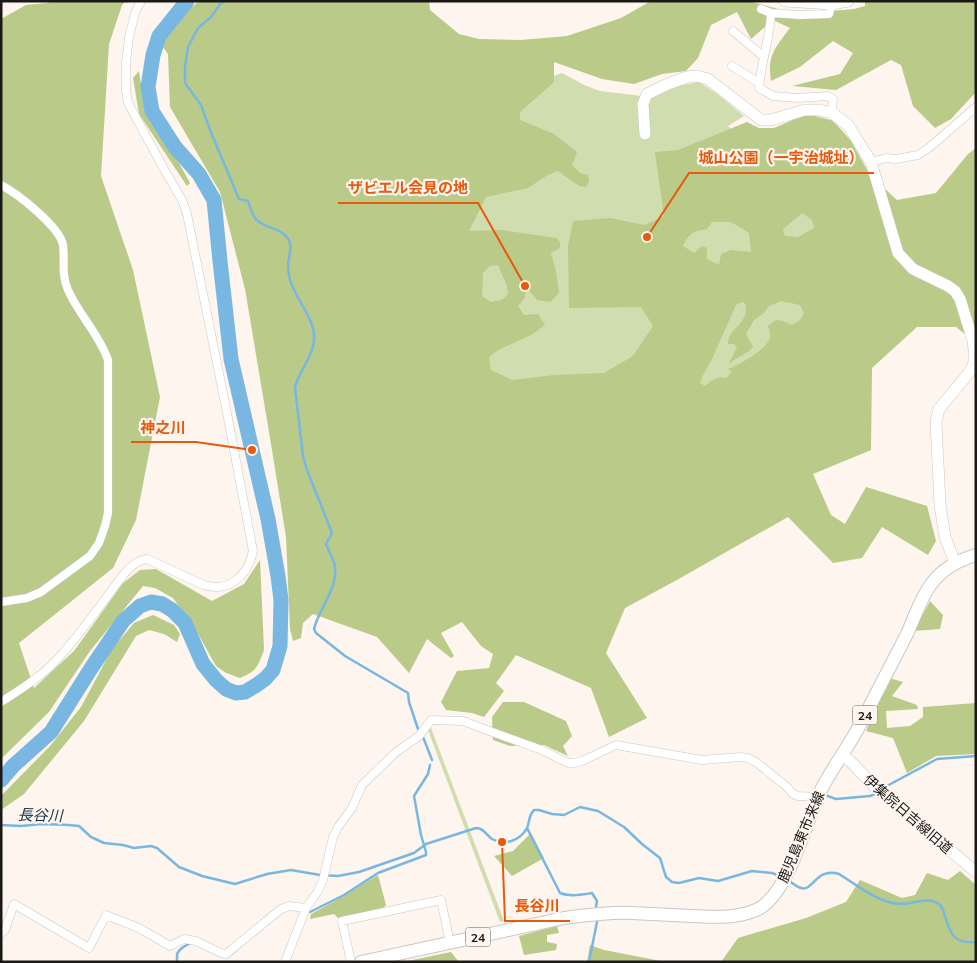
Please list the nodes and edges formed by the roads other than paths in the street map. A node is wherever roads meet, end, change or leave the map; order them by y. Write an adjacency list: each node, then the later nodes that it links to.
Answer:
1 (141, 1): 19 (street)
2 (848, 1): 4 (street)
3 (787, 2): 4 (street)
4 (832, 4): 6 (street)
5 (761, 9): 6 (street)
6 (772, 13): 8 (street)
7 (733, 31): 8 (street)
8 (764, 57): 10 (street)
9 (732, 66): 10 (street)
10 (759, 83): 12 (street)
11 (976, 107): 14 (street)
12 (832, 113): 13 (street); 14 (street)
13 (645, 134)
14 (871, 162): 17 (street)
15 (1, 185): 18 (street)
16 (976, 555): 17 (main road, 鹿児島東市来線 / 24)
17 (954, 563): 20 (main road, 鹿児島東市来線 / 24)
18 (1, 602)
19 (1, 702)
20 (842, 755): 21 (main road, 鹿児島東市来線 / 24); 22 (street, 伊集院日吉線旧道)
21 (817, 797): 23 (street); 25 (main road, 鹿児島東市来線 / 24)
22 (976, 872)
23 (306, 908): 24 (street); 26 (street)
24 (1, 933)
25 (450, 943): 27 (street); 28 (main road, 鹿児島東市来線 / 24)
26 (285, 962)
27 (350, 962)
28 (361, 962)

